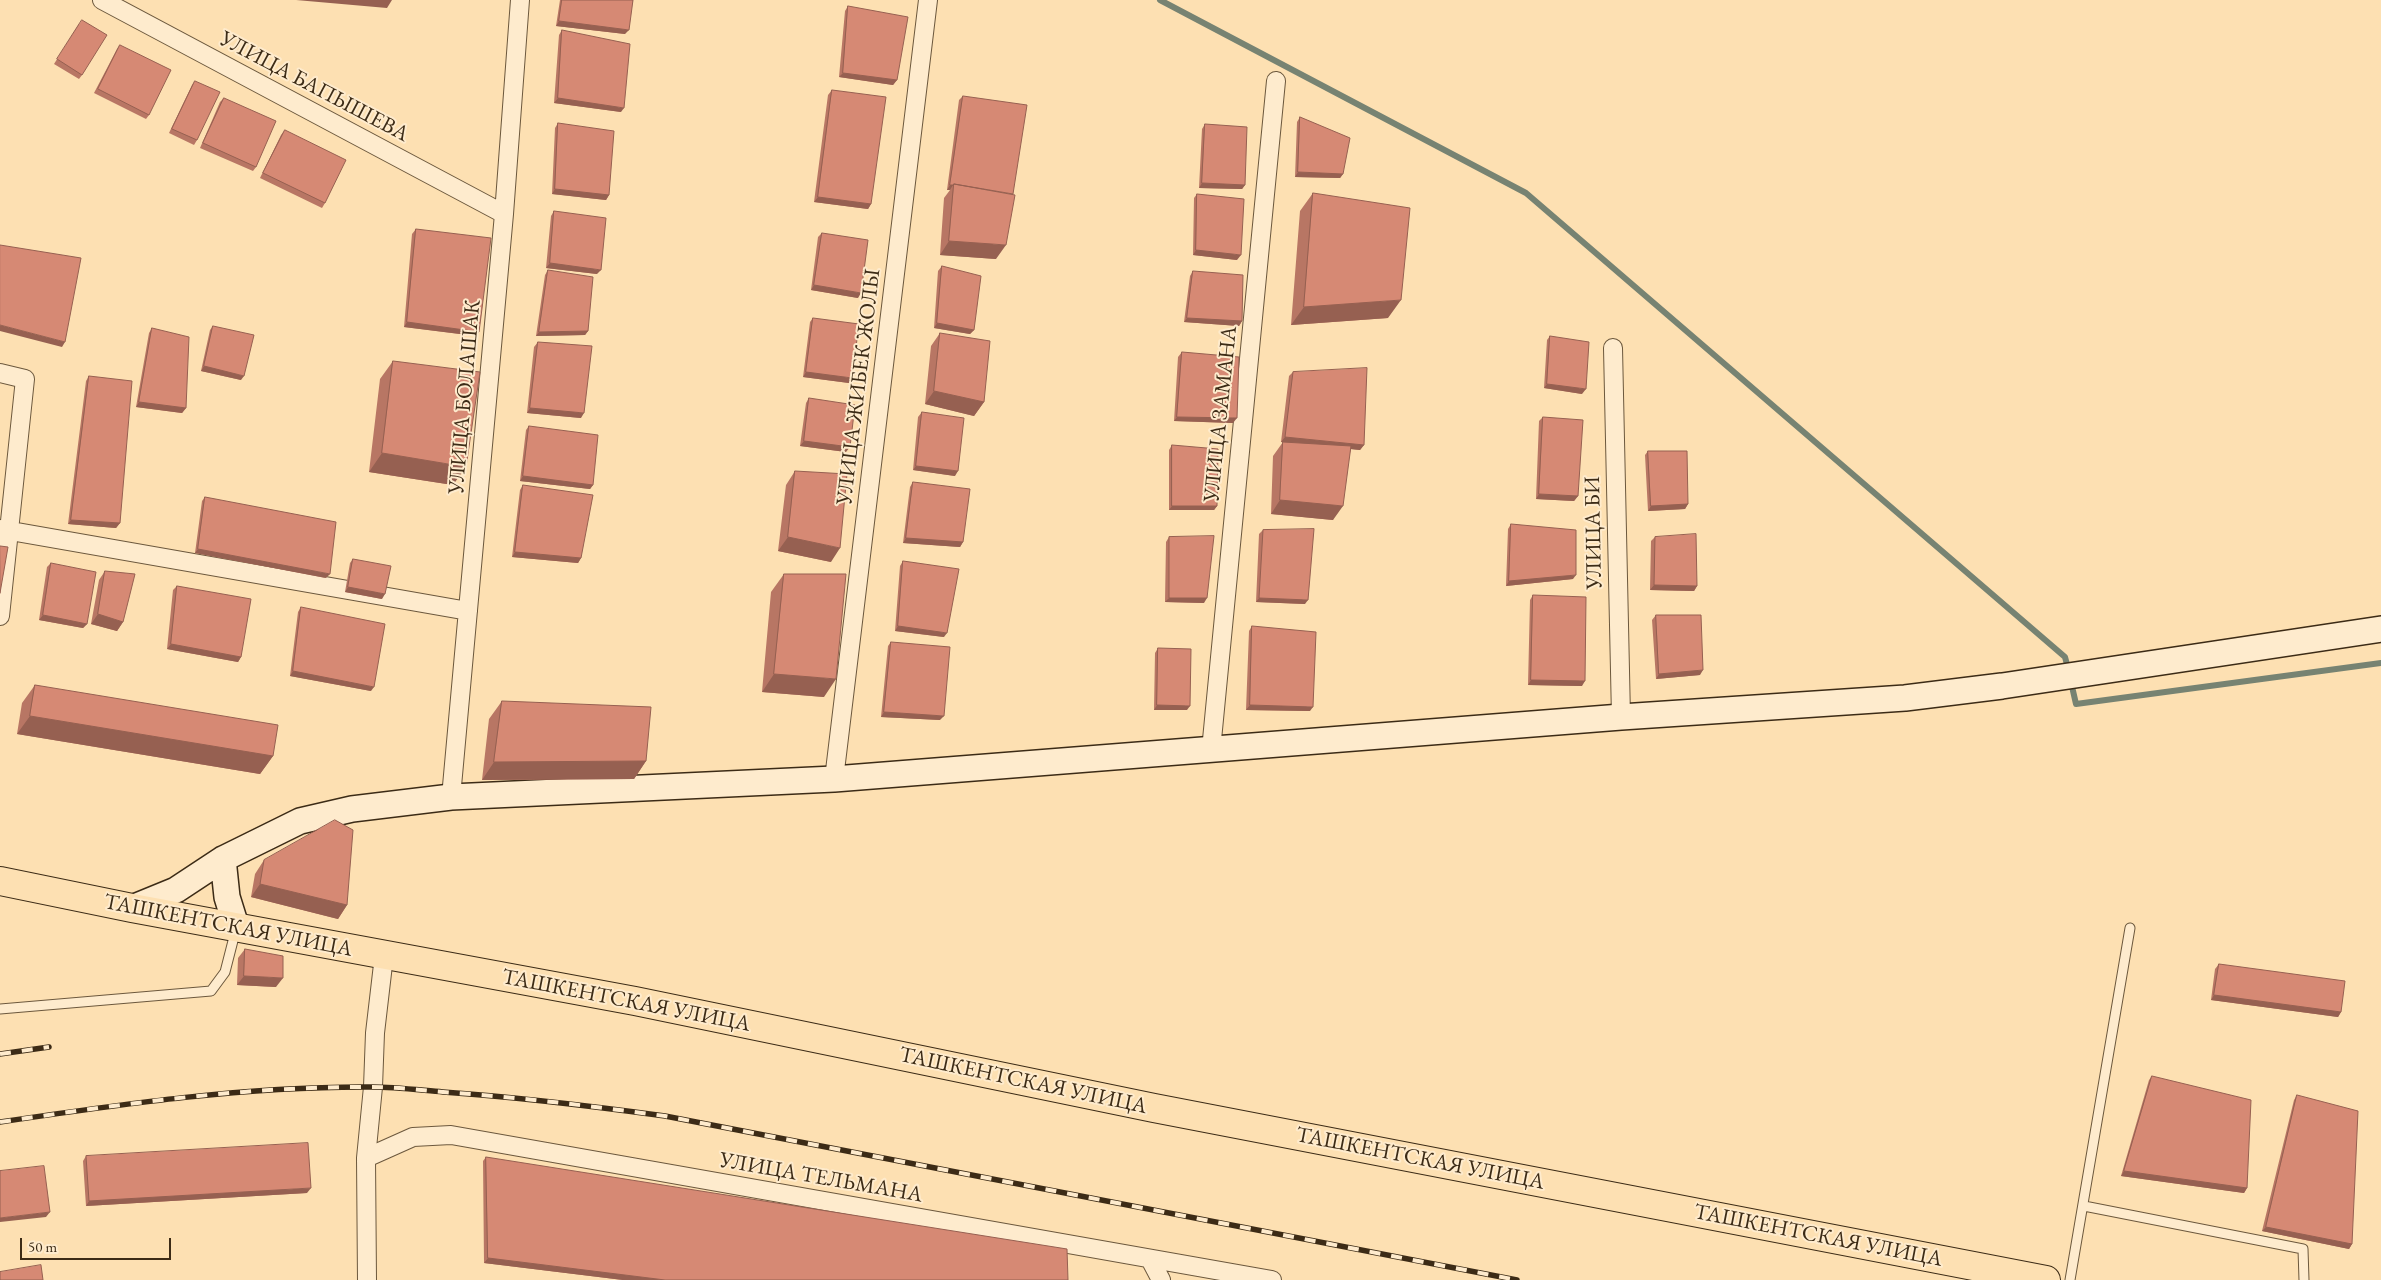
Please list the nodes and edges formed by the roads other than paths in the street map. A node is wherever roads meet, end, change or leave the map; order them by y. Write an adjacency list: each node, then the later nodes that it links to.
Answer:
1 (102, 0): 5 (street, УЛИЦА БАПЫШЕВА)
2 (520, 0): 5 (street, УЛИЦА БОЛАШАК)
3 (928, 0): 14 (street, УЛИЦА ЖИБЕК ЖОЛЫ)
4 (1276, 81): 13 (street, УЛИЦА ЗАМАНА)
5 (504, 214): 9 (street, УЛИЦА БОЛАШАК)
6 (1613, 348): 12 (street, УЛИЦА БИ)
7 (0, 373): 8 (street)
8 (4, 530): 9 (street); 10 (street)
9 (468, 611): 15 (street, УЛИЦА БОЛАШАК)
10 (0, 616)
11 (2381, 629): 12 (main road)
12 (1620, 717): 13 (main road)
13 (1211, 750): 14 (main road)
14 (834, 779): 15 (main road)
15 (451, 797): 16 (main road)
16 (223, 859): 18 (main road); 19 (main road)
17 (0, 881): 18 (main road, ТАШКЕНТСКАЯ УЛИЦА)
18 (132, 908): 19 (main road, ТАШКЕНТСКАЯ УЛИЦА)
19 (236, 926): 21 (main road, ТАШКЕНТСКАЯ УЛИЦА); 22 (lane)
20 (2130, 928): 24 (lane)
21 (384, 956): 23 (street); 29 (main road, ТАШКЕНТСКАЯ УЛИЦА)
22 (0, 1008)
23 (366, 1158): 25 (street, УЛИЦА ТЕЛЬМАНА); 26 (street)
24 (2084, 1206): 30 (lane); 31 (lane)
25 (1150, 1259): 27 (street); 28 (street, УЛИЦА ТЕЛЬМАНА)
26 (367, 1280)
27 (1161, 1280)
28 (1272, 1280)
29 (2046, 1280)
30 (2070, 1280)
31 (2304, 1280)

